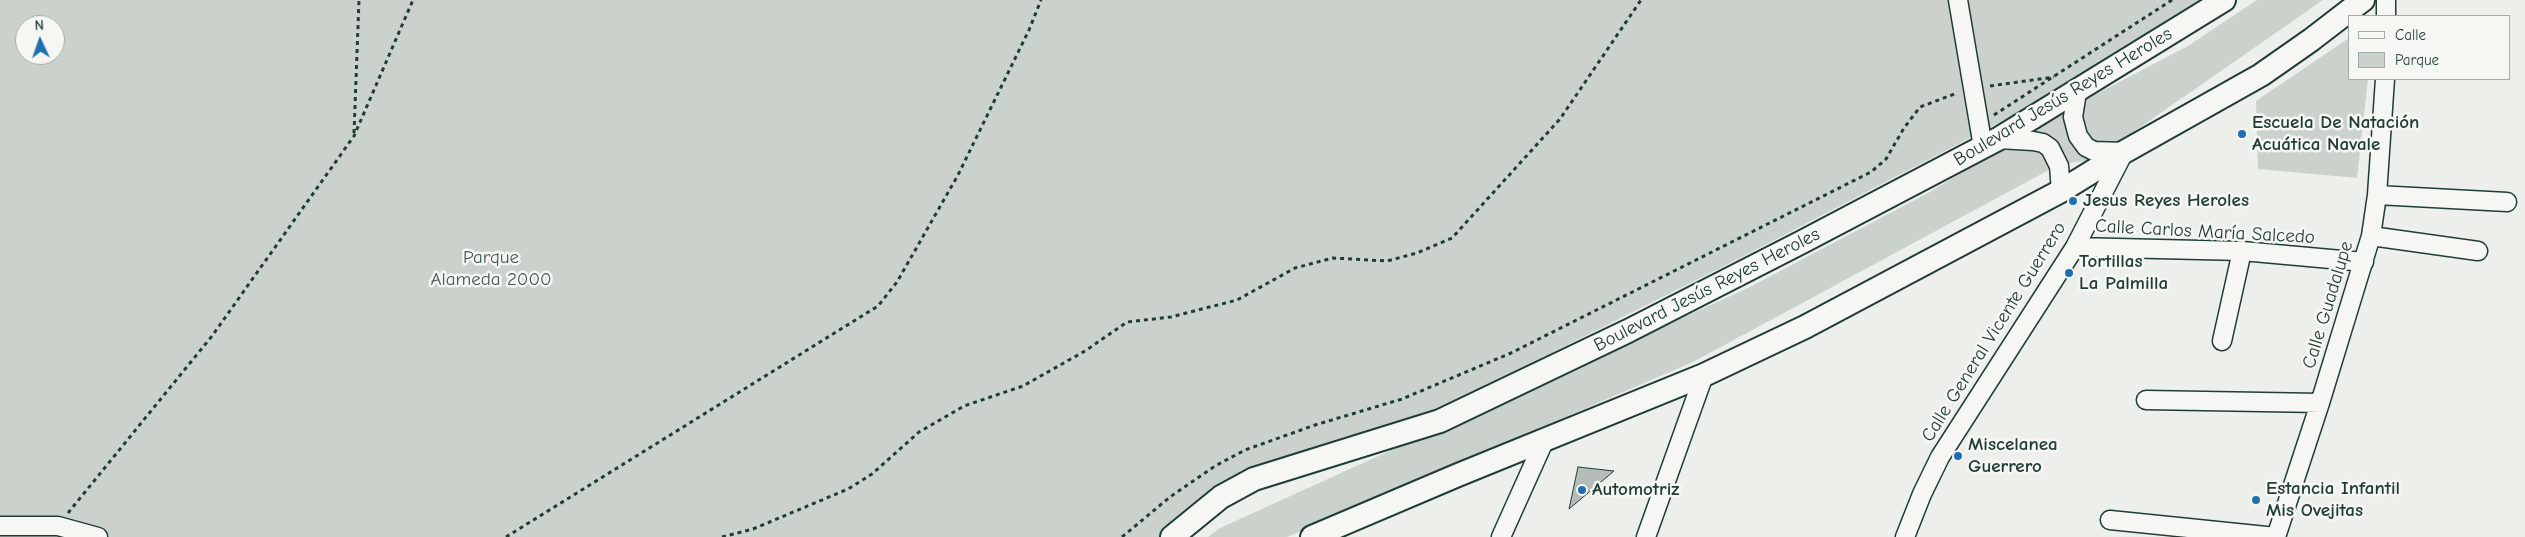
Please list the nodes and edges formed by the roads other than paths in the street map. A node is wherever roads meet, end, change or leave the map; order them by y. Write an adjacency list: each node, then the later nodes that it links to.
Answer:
1 (1958, 0): 8 (street)
2 (2224, 0): 7 (main road, Boulevard Jesús Reyes Heroles)
3 (2363, 0): 9 (main road)
4 (2386, 0): 5 (street)
5 (2386, 15)
6 (2385, 80): 11 (street, Calle Guadalupe)
7 (2078, 92): 8 (main road, Boulevard Jesús Reyes Heroles); 9 (street)
8 (1991, 143): 10 (street); 26 (main road, Boulevard Jesús Reyes Heroles)
9 (2124, 152): 10 (main road); 14 (street, Calle General Vicente Guerrero)
10 (2061, 191): 19 (main road)
11 (2377, 195): 12 (street); 13 (street, Calle Guadalupe)
12 (2507, 202)
13 (2371, 236): 16 (street); 17 (street, Calle Guadalupe)
14 (2075, 247): 15 (street, Calle Carlos María Salcedo); 30 (street, Calle General Vicente Guerrero)
15 (2242, 251): 17 (street, Calle Carlos María Salcedo); 18 (street)
16 (2478, 251)
17 (2364, 262): 21 (street, Calle Guadalupe)
18 (2222, 341)
19 (1704, 375): 22 (main road); 29 (street)
20 (2146, 400): 21 (street)
21 (2320, 403): 31 (street, Calle Guadalupe)
22 (1545, 439): 27 (main road); 28 (street)
23 (2110, 520): 31 (street)
24 (0, 526): 25 (street)
25 (98, 537)
26 (1172, 537)
27 (1312, 537)
28 (1501, 537)
29 (1646, 537)
30 (1905, 537)
31 (2276, 537)

